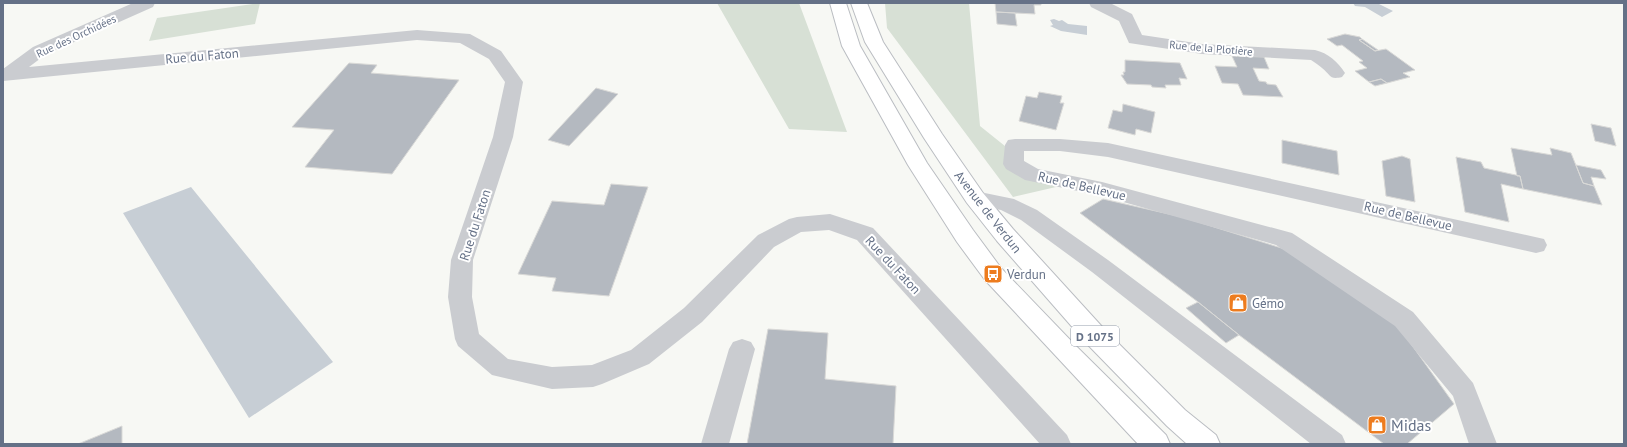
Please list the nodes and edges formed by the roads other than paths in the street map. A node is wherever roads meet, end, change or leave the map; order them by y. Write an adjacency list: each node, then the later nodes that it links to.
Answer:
1 (147, 3): 6 (street, Rue des Orchidées)
2 (838, 3): 12 (main road, D 1075)
3 (859, 3): 7 (main road, Avenue de Verdun / D 1075)
4 (1097, 3): 5 (street, Rue de la Plotière)
5 (1336, 73)
6 (5, 74): 11 (street, Rue du Faton)
7 (975, 198): 13 (main road, Avenue de Verdun / D 1075); 14 (street)
8 (1536, 245): 15 (street, Rue de Bellevue)
9 (742, 349): 10 (street)
10 (715, 444)
11 (1057, 444)
12 (1156, 444)
13 (1206, 444)
14 (1332, 444)
15 (1483, 444)

